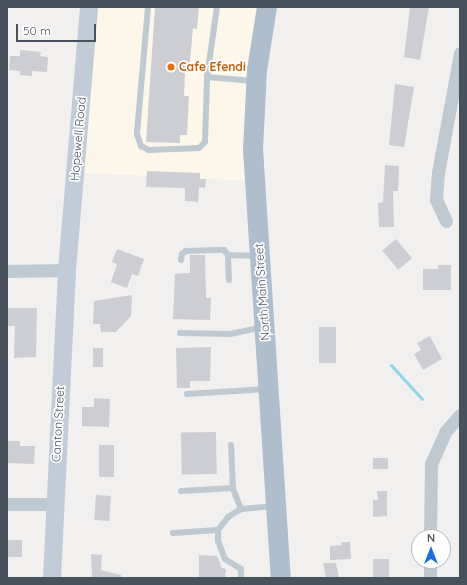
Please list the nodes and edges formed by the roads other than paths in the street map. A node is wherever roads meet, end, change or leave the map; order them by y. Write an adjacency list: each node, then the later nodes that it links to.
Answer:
1 (89, 7): 13 (street, Hopewell Road)
2 (148, 7): 6 (lane)
3 (217, 7): 6 (lane)
4 (266, 7): 7 (main road, North Main Street)
5 (460, 53): 8 (street)
6 (207, 77): 7 (lane)
7 (256, 81): 10 (main road, North Main Street)
8 (446, 221)
9 (228, 255): 10 (lane); 11 (lane); 14 (lane)
10 (259, 256): 15 (main road, North Main Street)
11 (181, 260)
12 (7, 270): 13 (street)
13 (67, 270): 24 (street, Canton Street)
14 (229, 280)
15 (264, 327): 16 (lane); 17 (main road, North Main Street)
16 (180, 332)
17 (268, 389): 18 (lane); 25 (main road, North Main Street)
18 (187, 394)
19 (460, 415): 27 (street)
20 (231, 444): 21 (lane)
21 (233, 488): 22 (lane); 26 (lane)
22 (181, 491)
23 (7, 504): 24 (street)
24 (55, 504): 30 (street, Canton Street)
25 (275, 506): 26 (lane); 32 (main road, North Main Street)
26 (241, 509): 28 (lane)
27 (430, 529)
28 (218, 530): 29 (lane); 31 (lane)
29 (173, 533)
30 (52, 578)
31 (241, 578)
32 (281, 578)

